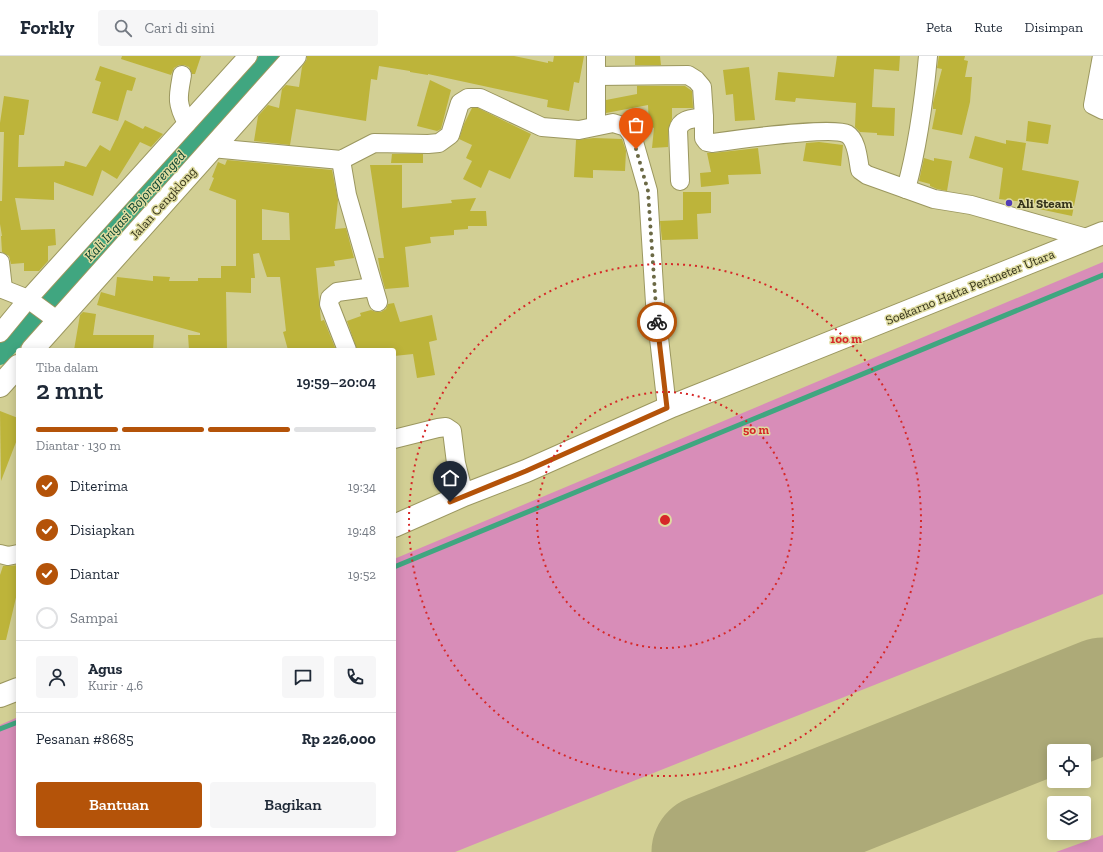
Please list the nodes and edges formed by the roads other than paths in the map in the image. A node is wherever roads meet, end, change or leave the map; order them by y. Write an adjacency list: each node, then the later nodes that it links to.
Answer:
1 (248, 56): 10 (street)
2 (295, 56): 12 (main road, Jalan Cengklong)
3 (596, 56): 7 (street)
4 (928, 56): 15 (street)
5 (1102, 56): 8 (street)
6 (182, 75): 10 (street)
7 (596, 76): 9 (street); 11 (street)
8 (1103, 110)
9 (704, 117): 14 (street); 15 (street)
10 (187, 123): 19 (street)
11 (596, 126): 13 (street); 26 (street)
12 (212, 148): 13 (street); 20 (main road, Jalan Cengklong)
13 (341, 160): 23 (street)
14 (680, 181)
15 (906, 189): 16 (street)
16 (1097, 236): 26 (main road, Soekarno Hatta Perimeter Utara)
17 (0, 262): 18 (street)
18 (2, 288): 19 (street)
19 (31, 301): 20 (street); 21 (street)
20 (55, 319): 22 (main road, Jalan Cengklong)
21 (0, 333)
22 (33, 348)
23 (347, 348)
24 (16, 368): 25 (main road)
25 (0, 386)
26 (667, 408): 28 (main road, Soekarno Hatta Perimeter Utara)
27 (396, 438): 28 (street)
28 (464, 495): 29 (main road, Soekarno Hatta Perimeter Utara)
29 (396, 525)
30 (0, 554): 31 (street)
31 (16, 554)
32 (16, 689): 33 (main road)
33 (0, 696)

